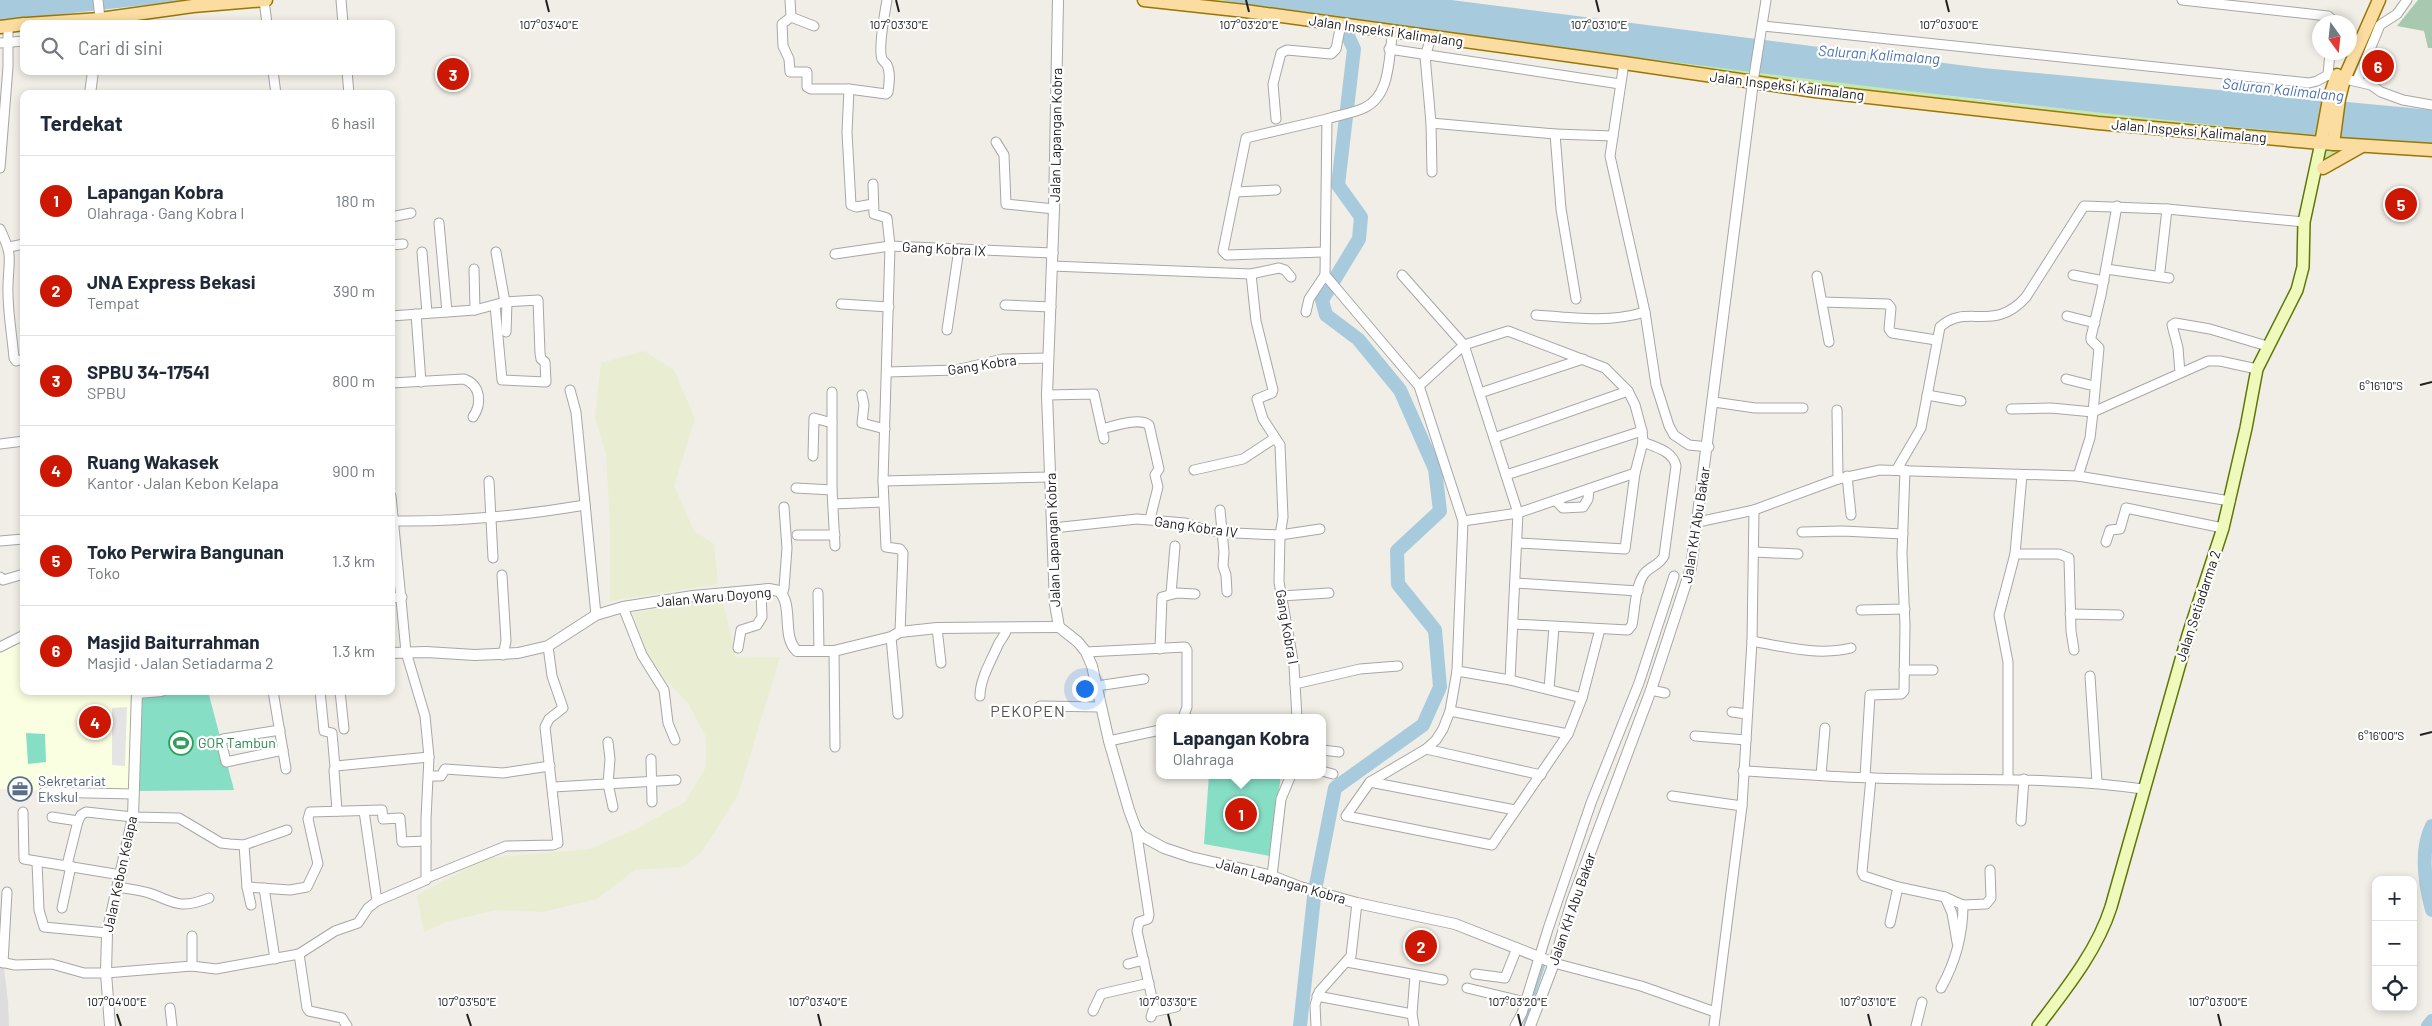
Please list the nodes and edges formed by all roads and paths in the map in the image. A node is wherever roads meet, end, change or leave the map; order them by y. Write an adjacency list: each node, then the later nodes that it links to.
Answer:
1 (98, 0): 15 (street)
2 (265, 0): 15 (main road); 17 (street)
3 (341, 0): 18 (street)
4 (790, 0): 14 (street)
5 (887, 0): 40 (street)
6 (1058, 0): 62 (street, Jalan Lapangan Kobra)
7 (1144, 0): 20 (main road, Jalan Inspeksi Kalimalang)
8 (1766, 0): 23 (street, Jalan KH Abu Bakar)
9 (2182, 0): 13 (street)
10 (2371, 0): 24 (main road)
11 (2379, 0): 37 (main road, Jalan Setiadarma 2)
12 (2407, 0): 37 (street)
13 (2319, 15)
14 (790, 17): 22 (street); 40 (street)
15 (100, 18): 16 (main road)
16 (84, 20)
17 (267, 20)
18 (343, 20)
19 (20, 24): 21 (main road)
20 (1341, 24): 25 (main road, Jalan Inspeksi Kalimalang); 45 (street)
21 (4, 26): 28 (street)
22 (814, 26)
23 (1763, 26): 37 (street); 38 (street, Jalan KH Abu Bakar)
24 (2357, 31)
25 (1393, 32): 26 (main road, Jalan Inspeksi Kalimalang); 29 (street)
26 (1431, 38): 30 (street); 33 (main road, Jalan Inspeksi Kalimalang)
27 (20, 41): 28 (street)
28 (4, 43): 54 (street)
29 (1389, 49): 30 (street); 46 (street)
30 (1425, 56): 39 (street); 47 (street)
31 (2333, 60): 37 (street)
32 (2345, 60): 37 (main road, Jalan Setiadarma 2)
33 (1624, 62): 38 (main road, Jalan Inspeksi Kalimalang); 39 (street)
34 (92, 75): 41 (street)
35 (274, 75): 42 (street)
36 (347, 75): 43 (street)
37 (2341, 78): 44 (street); 50 (main road, Jalan Setiadarma 2)
38 (1754, 79): 50 (main road, Jalan Inspeksi Kalimalang); 135 (street, Jalan KH Abu Bakar)
39 (1620, 84): 49 (street)
40 (849, 89): 60 (street)
41 (91, 90)
42 (275, 90)
43 (349, 90)
44 (2432, 105)
45 (1276, 119)
46 (1327, 119): 59 (street); 77 (street)
47 (1431, 123): 48 (street); 56 (street)
48 (1556, 134): 49 (street); 92 (street)
49 (1613, 136): 103 (street)
50 (2328, 141): 52 (main road, Jalan Inspeksi Kalimalang); 55 (main road, Jalan Setiadarma 2)
51 (996, 142): 62 (street)
52 (2362, 146): 53 (main road, Jalan Inspeksi Kalimalang); 55 (main road)
53 (2432, 150)
54 (0, 168)
55 (2319, 170): 66 (main road, Jalan Setiadarma 2)
56 (1432, 172)
57 (873, 184): 60 (street)
58 (1276, 190): 59 (street)
59 (1234, 192): 77 (street)
60 (873, 204): 72 (street)
61 (2117, 206): 63 (street); 82 (street); 112 (street)
62 (1054, 209): 79 (street, Jalan Lapangan Kobra)
63 (2167, 209): 66 (street); 83 (street)
64 (411, 213): 65 (street)
65 (395, 216)
66 (2304, 222): 115 (main road, Jalan Setiadarma 2)
67 (439, 223): 101 (street)
68 (0, 229): 73 (street)
69 (403, 244): 71 (street)
70 (20, 245): 73 (street)
71 (395, 245)
72 (890, 246): 74 (street, Gang Kobra IX); 78 (street, Gang Kobra IX); 98 (street)
73 (8, 247): 118 (street)
74 (959, 249): 79 (street, Gang Kobra IX); 110 (street)
75 (422, 252): 104 (street)
76 (496, 252): 93 (street)
77 (1324, 252): 87 (street)
78 (835, 254)
79 (1053, 254): 80 (street, Jalan Lapangan Kobra)
80 (1052, 266): 84 (street); 99 (street, Jalan Lapangan Kobra)
81 (474, 269): 100 (street)
82 (2106, 269): 90 (street); 91 (street)
83 (2160, 271)
84 (1251, 274): 89 (street); 145 (street, Gang Kobra I)
85 (1402, 274): 114 (street)
86 (2073, 275): 91 (street)
87 (1326, 276): 102 (street); 125 (street)
88 (1817, 276): 94 (street)
89 (1291, 277)
90 (2168, 278)
91 (2104, 280): 109 (street)
92 (1576, 299)
93 (506, 302): 96 (street); 96 (street); 111 (street)
94 (1822, 302): 112 (street); 113 (street)
95 (841, 304): 98 (street)
96 (495, 305): 100 (street)
97 (1005, 305): 99 (street)
98 (889, 307): 120 (street)
99 (1051, 307): 116 (street, Jalan Lapangan Kobra)
100 (475, 310): 101 (street)
101 (448, 312): 104 (street)
102 (1306, 312)
103 (1645, 312): 106 (street); 151 (street)
104 (427, 313): 105 (street)
105 (416, 314): 107 (street); 123 (street)
106 (1536, 315)
107 (395, 316)
108 (2067, 316): 109 (street)
109 (2095, 323): 126 (street)
110 (947, 330)
111 (506, 332)
112 (1936, 340): 133 (street)
113 (1829, 342)
114 (1464, 345): 117 (street); 125 (street); 130 (street)
115 (2266, 346): 119 (main road, Jalan Setiadarma 2); 121 (street)
116 (1048, 358): 120 (street, Gang Kobra); 132 (street, Jalan Lapangan Kobra)
117 (1583, 359): 128 (street); 130 (street)
118 (20, 360)
119 (2257, 369): 121 (street); 168 (main road, Jalan Setiadarma 2)
120 (887, 372): 142 (street)
121 (2180, 373): 139 (street)
122 (2066, 379): 126 (street)
123 (421, 382): 124 (street); 140 (street)
124 (395, 383)
125 (1419, 386): 180 (street)
126 (2094, 386): 139 (street)
127 (570, 390): 171 (street)
128 (1628, 391): 144 (street); 146 (street)
129 (832, 392): 141 (street)
130 (1480, 393): 146 (street)
131 (862, 395): 142 (street)
132 (1048, 395): 143 (street); 160 (street, Jalan Lapangan Kobra)
133 (1927, 395): 134 (street); 154 (street)
134 (1961, 401)
135 (1714, 402): 136 (street); 151 (street, Jalan KH Abu Bakar)
136 (1803, 408)
137 (2011, 408): 139 (street)
138 (1837, 410): 161 (street)
139 (2093, 412): 159 (street)
140 (473, 417)
141 (832, 423): 152 (street); 166 (street)
142 (885, 429): 163 (street)
143 (1102, 429): 147 (street); 178 (street)
144 (1642, 431): 149 (street); 156 (street)
145 (1275, 438): 153 (street); 190 (street, Gang Kobra I)
146 (1494, 438): 156 (street)
147 (1104, 440)
148 (20, 442): 150 (street)
149 (1642, 442): 155 (street); 208 (street)
150 (0, 444)
151 (1708, 447): 181 (street, Jalan KH Abu Bakar)
152 (813, 456)
153 (1194, 470)
154 (1901, 470): 157 (street); 158 (street); 187 (street)
155 (1635, 473): 165 (street); 194 (street)
156 (1506, 475): 175 (street)
157 (2022, 475): 159 (street); 199 (street)
158 (1847, 476): 161 (street); 176 (street)
159 (2078, 476): 168 (street)
160 (1051, 477): 163 (street); 182 (street, Jalan Lapangan Kobra)
161 (1838, 479): 174 (street)
162 (489, 481): 177 (street)
163 (883, 481): 169 (street)
164 (796, 488): 166 (street)
165 (1589, 489): 167 (street); 167 (street)
166 (832, 490): 170 (street)
167 (1556, 500): 175 (street)
168 (2230, 501): 184 (main road, Jalan Setiadarma 2)
169 (883, 502): 170 (street); 230 (street)
170 (834, 504): 189 (street)
171 (585, 505): 177 (street); 222 (street)
172 (784, 507): 212 (street)
173 (1220, 510): 185 (street)
174 (1754, 510): 181 (street); 197 (street)
175 (1518, 513): 180 (street); 194 (street)
176 (1851, 515)
177 (491, 518): 179 (street); 201 (street)
178 (1150, 519): 182 (street, Gang Kobra IV); 185 (street, Gang Kobra IV)
179 (395, 521)
180 (1463, 521): 249 (street)
181 (1698, 522): 256 (street, Jalan KH Abu Bakar)
182 (1053, 528): 225 (street, Jalan Lapangan Kobra)
183 (1320, 528): 190 (street, Gang Kobra IV)
184 (2223, 528): 193 (street); 312 (main road, Jalan Setiadarma 2)
185 (1222, 532): 190 (street, Gang Kobra IV); 209 (street)
186 (1802, 532): 187 (street)
187 (1902, 534): 219 (street)
188 (797, 535): 189 (street)
189 (835, 535): 195 (street)
190 (1280, 535): 216 (street, Gang Kobra I)
191 (20, 539): 192 (street)
192 (0, 542)
193 (2106, 542)
194 (1519, 543): 206 (street)
195 (835, 546)
196 (1175, 546): 213 (street)
197 (1754, 552): 198 (street); 232 (street)
198 (1798, 554)
199 (2015, 554): 221 (street); 303 (street)
200 (395, 557): 215 (street)
201 (493, 558)
202 (20, 575): 205 (street)
203 (502, 575): 244 (street)
204 (1674, 576): 276 (street)
205 (0, 577)
206 (1516, 584): 208 (street); 224 (street)
207 (760, 590): 212 (street, Jalan Waru Doyong); 218 (street, Jalan Waru Doyong); 235 (street)
208 (1638, 591): 229 (street)
209 (1227, 592)
210 (818, 593): 239 (street)
211 (1329, 593): 216 (street)
212 (782, 594): 239 (street, Jalan Waru Doyong)
213 (1171, 594): 214 (street); 237 (street)
214 (1195, 594)
215 (402, 596): 217 (street); 241 (street)
216 (1281, 596): 253 (street, Gang Kobra I)
217 (395, 597)
218 (622, 607): 222 (street, Jalan Waru Doyong); 280 (street)
219 (1905, 608): 220 (street); 247 (street)
220 (1861, 610)
221 (2070, 614): 223 (street); 238 (street)
222 (596, 615): 233 (street, Jalan Waru Doyong)
223 (2119, 615)
224 (1512, 624): 226 (street); 252 (street)
225 (1059, 627): 228 (street, Jalan Waru Doyong); 242 (street, Jalan Lapangan Kobra)
226 (1554, 627): 229 (street); 255 (street)
227 (937, 628): 228 (street, Jalan Waru Doyong); 230 (street, Jalan Waru Doyong); 245 (street)
228 (1006, 628): 262 (street)
229 (1600, 629): 263 (street)
230 (896, 635): 240 (street, Jalan Waru Doyong); 268 (street)
231 (20, 637): 234 (street)
232 (1752, 642): 236 (street); 271 (street)
233 (548, 646): 244 (street, Jalan Waru Doyong); 292 (street)
234 (0, 647)
235 (738, 648)
236 (1851, 648)
237 (1160, 649): 242 (street); 269 (street)
238 (2074, 650)
239 (819, 651): 240 (street, Jalan Waru Doyong)
240 (834, 651): 284 (street)
241 (406, 652): 243 (street, Jalan Waru Doyong); 244 (street, Jalan Waru Doyong); 289 (street)
242 (1086, 652): 254 (street, Jalan Lapangan Kobra)
243 (395, 653)
244 (503, 655)
245 (941, 663)
246 (1398, 666): 253 (street)
247 (1904, 670): 248 (street); 302 (street)
248 (1932, 670)
249 (1457, 671): 252 (street); 266 (street)
250 (2090, 676): 309 (street)
251 (1144, 679): 254 (street)
252 (1510, 680): 255 (street)
253 (1295, 684): 270 (street, Gang Kobra I)
254 (1097, 686): 265 (street, Jalan Lapangan Kobra)
255 (1549, 689): 263 (street)
256 (1651, 690): 257 (street); 279 (street, Jalan KH Abu Bakar)
257 (1665, 693)
258 (137, 695): 314 (street, Jalan Kebon Kelapa)
259 (274, 695): 274 (street)
260 (320, 695): 293 (street)
261 (340, 695): 273 (street)
262 (980, 696)
263 (1582, 698): 277 (street)
264 (1040, 706): 265 (street)
265 (1101, 707): 282 (street, Jalan Lapangan Kobra)
266 (1450, 711): 277 (street); 287 (street)
267 (1732, 712): 271 (street)
268 (898, 714)
269 (1184, 714)
270 (1296, 714)
271 (1748, 714): 281 (street)
272 (1825, 728): 299 (street)
273 (344, 729)
274 (280, 730): 285 (street); 285 (street)
275 (1156, 731): 282 (street)
276 (1621, 732): 279 (street); 291 (street)
277 (1568, 734): 300 (street)
278 (1695, 736): 281 (street)
279 (1633, 738): 295 (street, Jalan KH Abu Bakar)
280 (675, 740)
281 (1746, 740): 296 (street)
282 (1109, 741): 327 (street, Jalan Lapangan Kobra)
283 (608, 742): 310 (street)
284 (835, 747)
285 (283, 750): 294 (street)
286 (1326, 750): 288 (street)
287 (1426, 750): 300 (street); 308 (street)
288 (1339, 752)
289 (430, 757): 293 (street); 301 (street)
290 (651, 759): 307 (street)
291 (1608, 764): 295 (street); 355 (street)
292 (550, 766): 301 (street); 311 (street)
293 (335, 768): 320 (street)
294 (286, 770)
295 (1622, 770): 360 (street, Jalan KH Abu Bakar)
296 (1743, 771): 299 (street); 317 (street)
297 (1326, 772): 298 (street)
298 (1333, 774)
299 (1822, 774): 302 (street)
300 (1541, 775): 319 (street)
301 (429, 776): 329 (street)
302 (1868, 778): 303 (street); 339 (street)
303 (2008, 778): 305 (street)
304 (1289, 779): 335 (street)
305 (2024, 779): 309 (street); 326 (street)
306 (676, 780): 307 (street)
307 (651, 781): 310 (street); 316 (street)
308 (1370, 782): 319 (street); 319 (street)
309 (2097, 782): 312 (street)
310 (608, 784): 311 (street); 318 (street)
311 (553, 787): 336 (street)
312 (2143, 789): 387 (main road, Jalan Setiadarma 2)
313 (44, 792): 314 (street)
314 (134, 794): 324 (street, Jalan Kebon Kelapa)
315 (1672, 796): 317 (street)
316 (652, 802)
317 (1742, 806): 376 (street)
318 (613, 807)
319 (1515, 810)
320 (337, 811): 321 (street); 340 (street)
321 (364, 811): 329 (street); 344 (street)
322 (23, 812): 331 (street)
323 (52, 817): 325 (street)
324 (133, 817): 325 (street); 330 (street); 334 (street, Jalan Kebon Kelapa)
325 (78, 821): 332 (street)
326 (2021, 821)
327 (1136, 829): 335 (street, Jalan Lapangan Kobra); 357 (street)
328 (286, 830): 330 (street)
329 (426, 841): 336 (street)
330 (244, 844): 338 (street)
331 (37, 862): 332 (street); 350 (street)
332 (69, 866): 334 (street); 348 (street)
333 (1990, 870): 346 (street)
334 (121, 875): 337 (street, Jalan Kebon Kelapa)
335 (1272, 876): 345 (street, Jalan Lapangan Kobra)
336 (427, 878): 344 (street)
337 (118, 887): 343 (street); 350 (street, Jalan Kebon Kelapa)
338 (247, 887): 340 (street); 347 (street)
339 (1898, 887): 342 (street); 349 (street)
340 (264, 888): 356 (street)
341 (7, 892): 358 (street)
342 (1945, 897): 346 (street); 352 (street)
343 (209, 898)
344 (377, 901): 354 (street)
345 (1357, 903): 353 (street, Jalan Lapangan Kobra); 359 (street)
346 (1963, 904): 352 (street)
347 (251, 906)
348 (62, 908)
349 (1890, 924)
350 (107, 933): 363 (street, Jalan Kebon Kelapa)
351 (192, 936): 362 (street)
352 (1957, 946): 369 (street)
353 (1517, 948): 355 (street, Jalan Lapangan Kobra); 364 (street)
354 (299, 954): 356 (street); 380 (street)
355 (1539, 957): 360 (street, Jalan Lapangan Kobra); 371 (street)
356 (275, 959): 362 (street)
357 (1144, 960): 361 (street); 367 (street)
358 (1, 962): 363 (street)
359 (1347, 962): 365 (street); 370 (street)
360 (1554, 963): 376 (street); 384 (street, Jalan KH Abu Bakar)
361 (1128, 964)
362 (192, 966): 363 (street)
363 (106, 973): 378 (street, Jalan Kebon Kelapa)
364 (1475, 974)
365 (1415, 976): 366 (street); 377 (street)
366 (1442, 980)
367 (1149, 983): 373 (street); 375 (street)
368 (1467, 988): 371 (street)
369 (1941, 988)
370 (1317, 996): 377 (street); 381 (street)
371 (1525, 1002): 383 (street)
372 (1922, 1002): 386 (street)
373 (1176, 1007)
374 (170, 1008): 379 (street)
375 (1093, 1011)
376 (1715, 1012): 385 (street)
377 (1412, 1014): 382 (street)
378 (110, 1026)
379 (172, 1026)
380 (347, 1026)
381 (1316, 1026)
382 (1414, 1026)
383 (1515, 1026)
384 (1530, 1026)
385 (1714, 1026)
386 (1916, 1026)
387 (2038, 1026)

